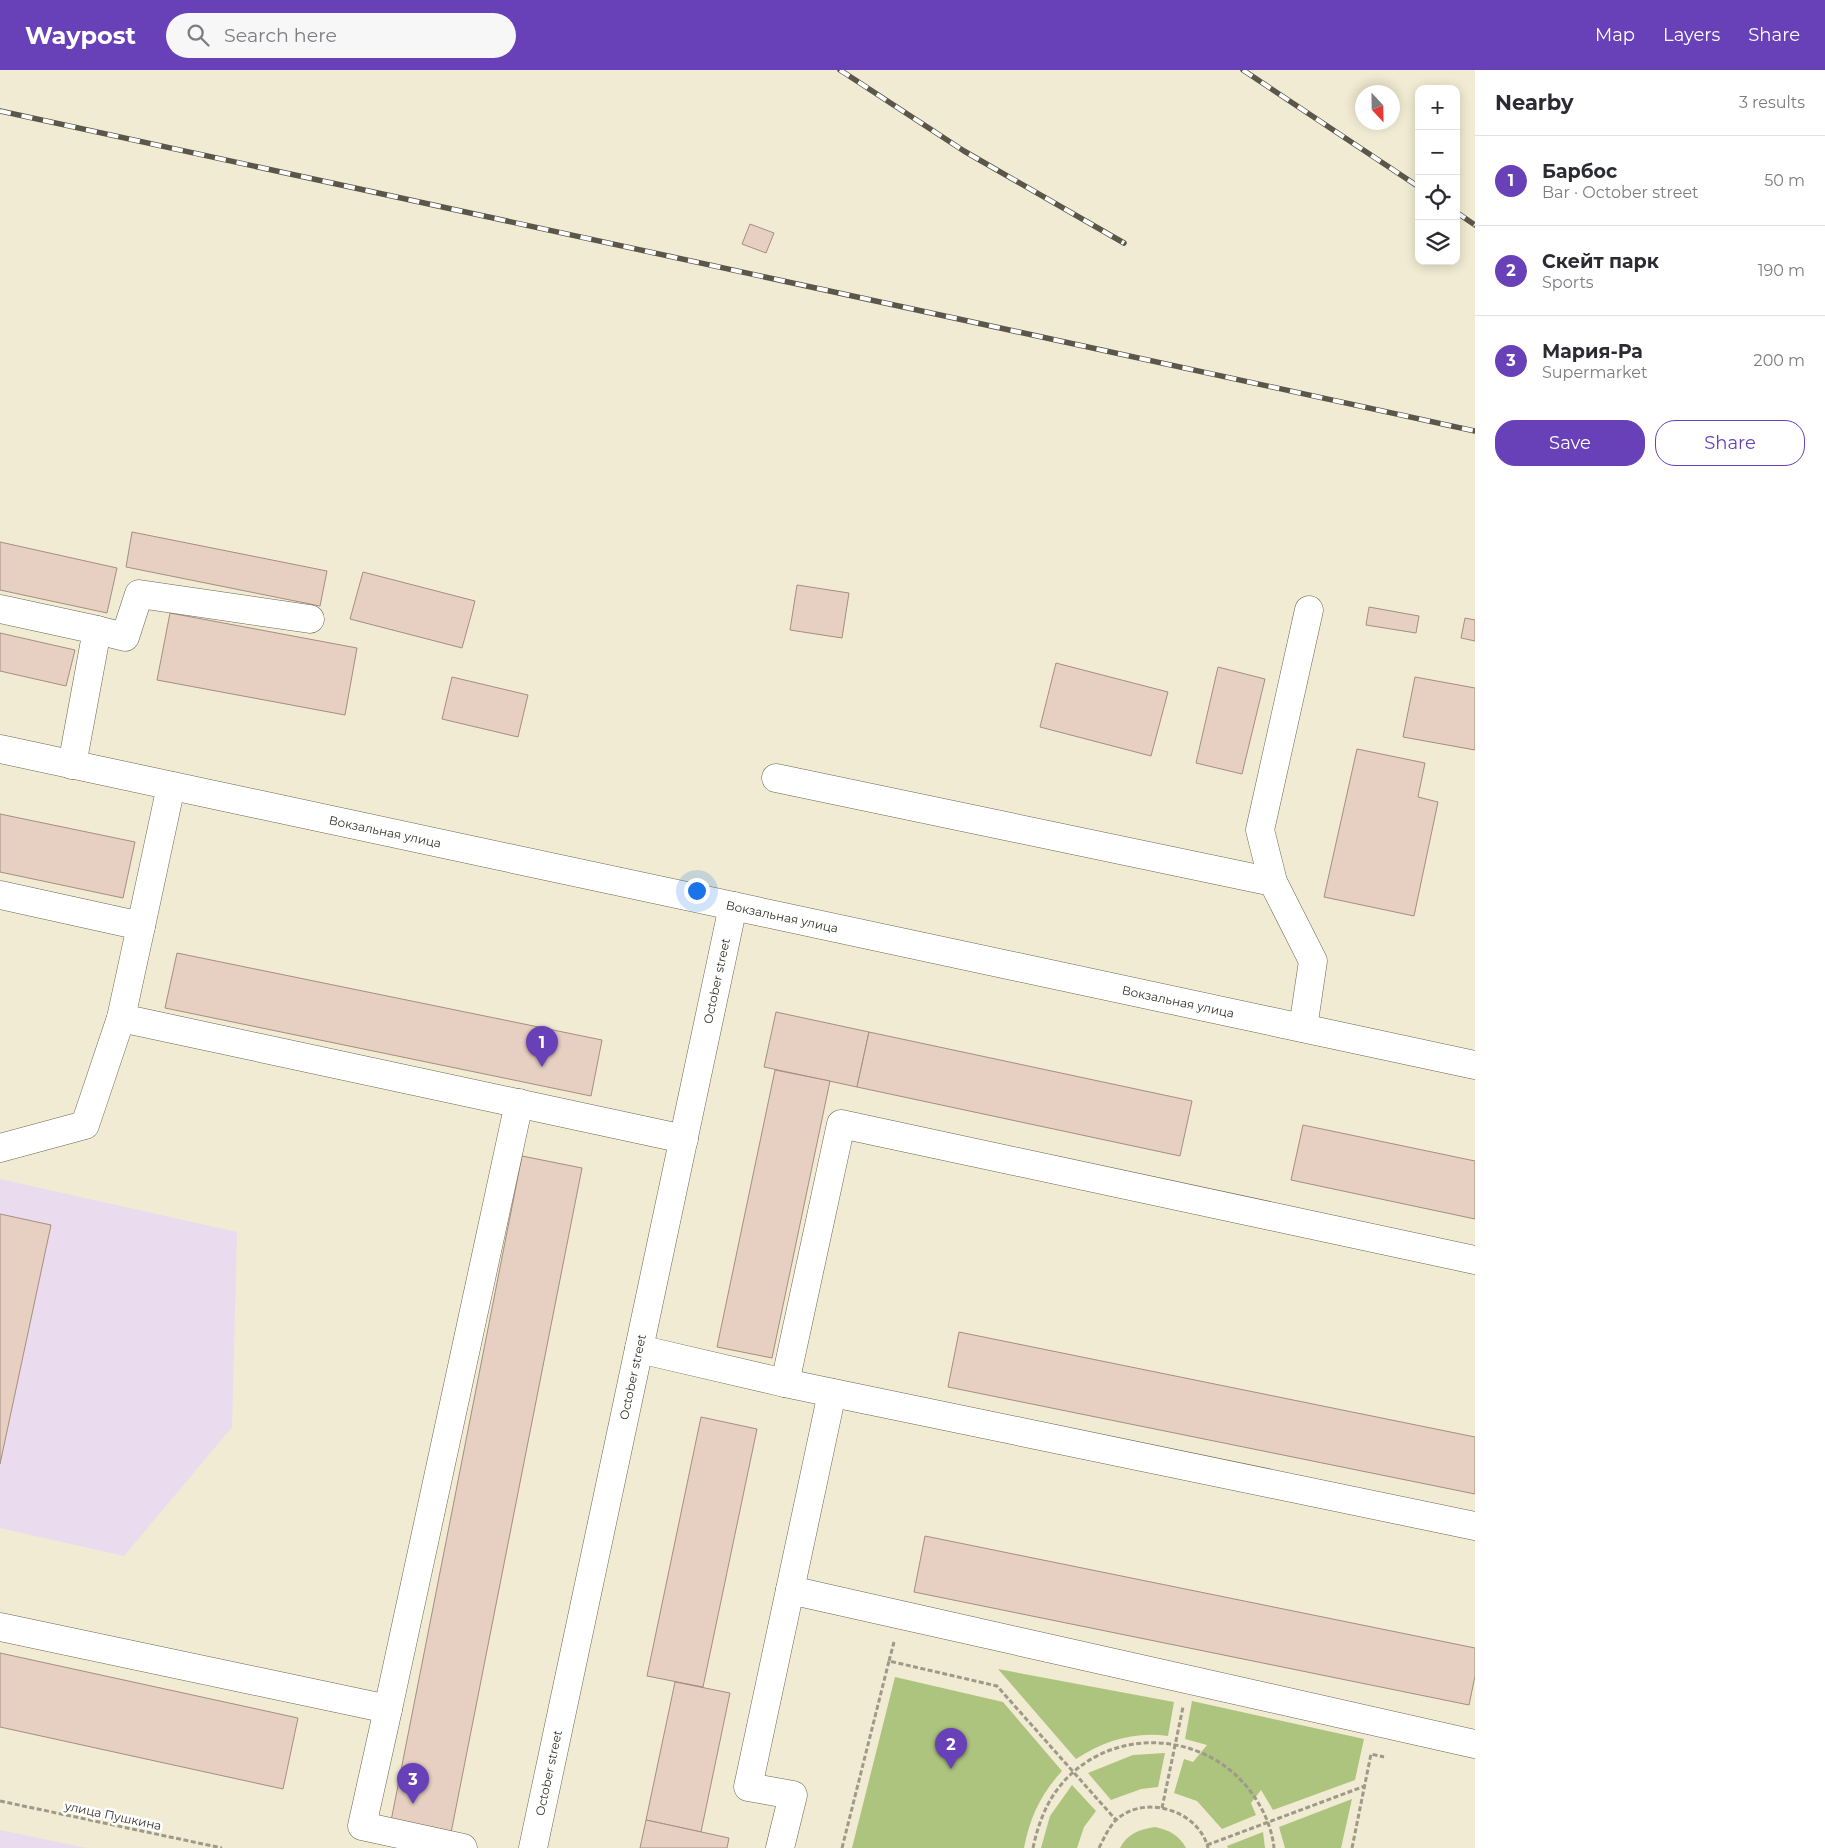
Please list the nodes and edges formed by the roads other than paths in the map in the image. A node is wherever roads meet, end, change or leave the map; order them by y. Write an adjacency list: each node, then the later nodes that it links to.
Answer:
1 (0, 609): 4 (main road)
2 (1310, 610): 9 (main road)
3 (310, 618): 4 (main road)
4 (97, 630): 6 (main road)
5 (0, 749): 6 (main road, Вокзальная улица)
6 (72, 765): 8 (main road, Вокзальная улица)
7 (776, 778): 9 (main road)
8 (171, 786): 11 (main road, Вокзальная улица); 12 (main road)
9 (1273, 882): 14 (main road)
10 (0, 895): 12 (main road)
11 (733, 906): 14 (main road, Вокзальная улица); 17 (main road, October street)
12 (141, 926): 13 (main road)
13 (121, 1018): 16 (main road); 18 (main road)
14 (1303, 1028): 15 (main road, Вокзальная улица)
15 (1475, 1065)
16 (519, 1104): 17 (main road); 26 (main road)
17 (684, 1139): 20 (main road, October street)
18 (0, 1148)
19 (1475, 1260): 21 (main road)
20 (639, 1349): 21 (main road); 29 (main road, October street)
21 (785, 1383): 22 (main road)
22 (832, 1393): 23 (main road); 24 (main road)
23 (1475, 1526)
24 (790, 1590): 27 (main road); 30 (main road)
25 (0, 1626): 26 (main road)
26 (388, 1709): 28 (main road)
27 (1475, 1744)
28 (463, 1848)
29 (533, 1848)
30 (780, 1848)

